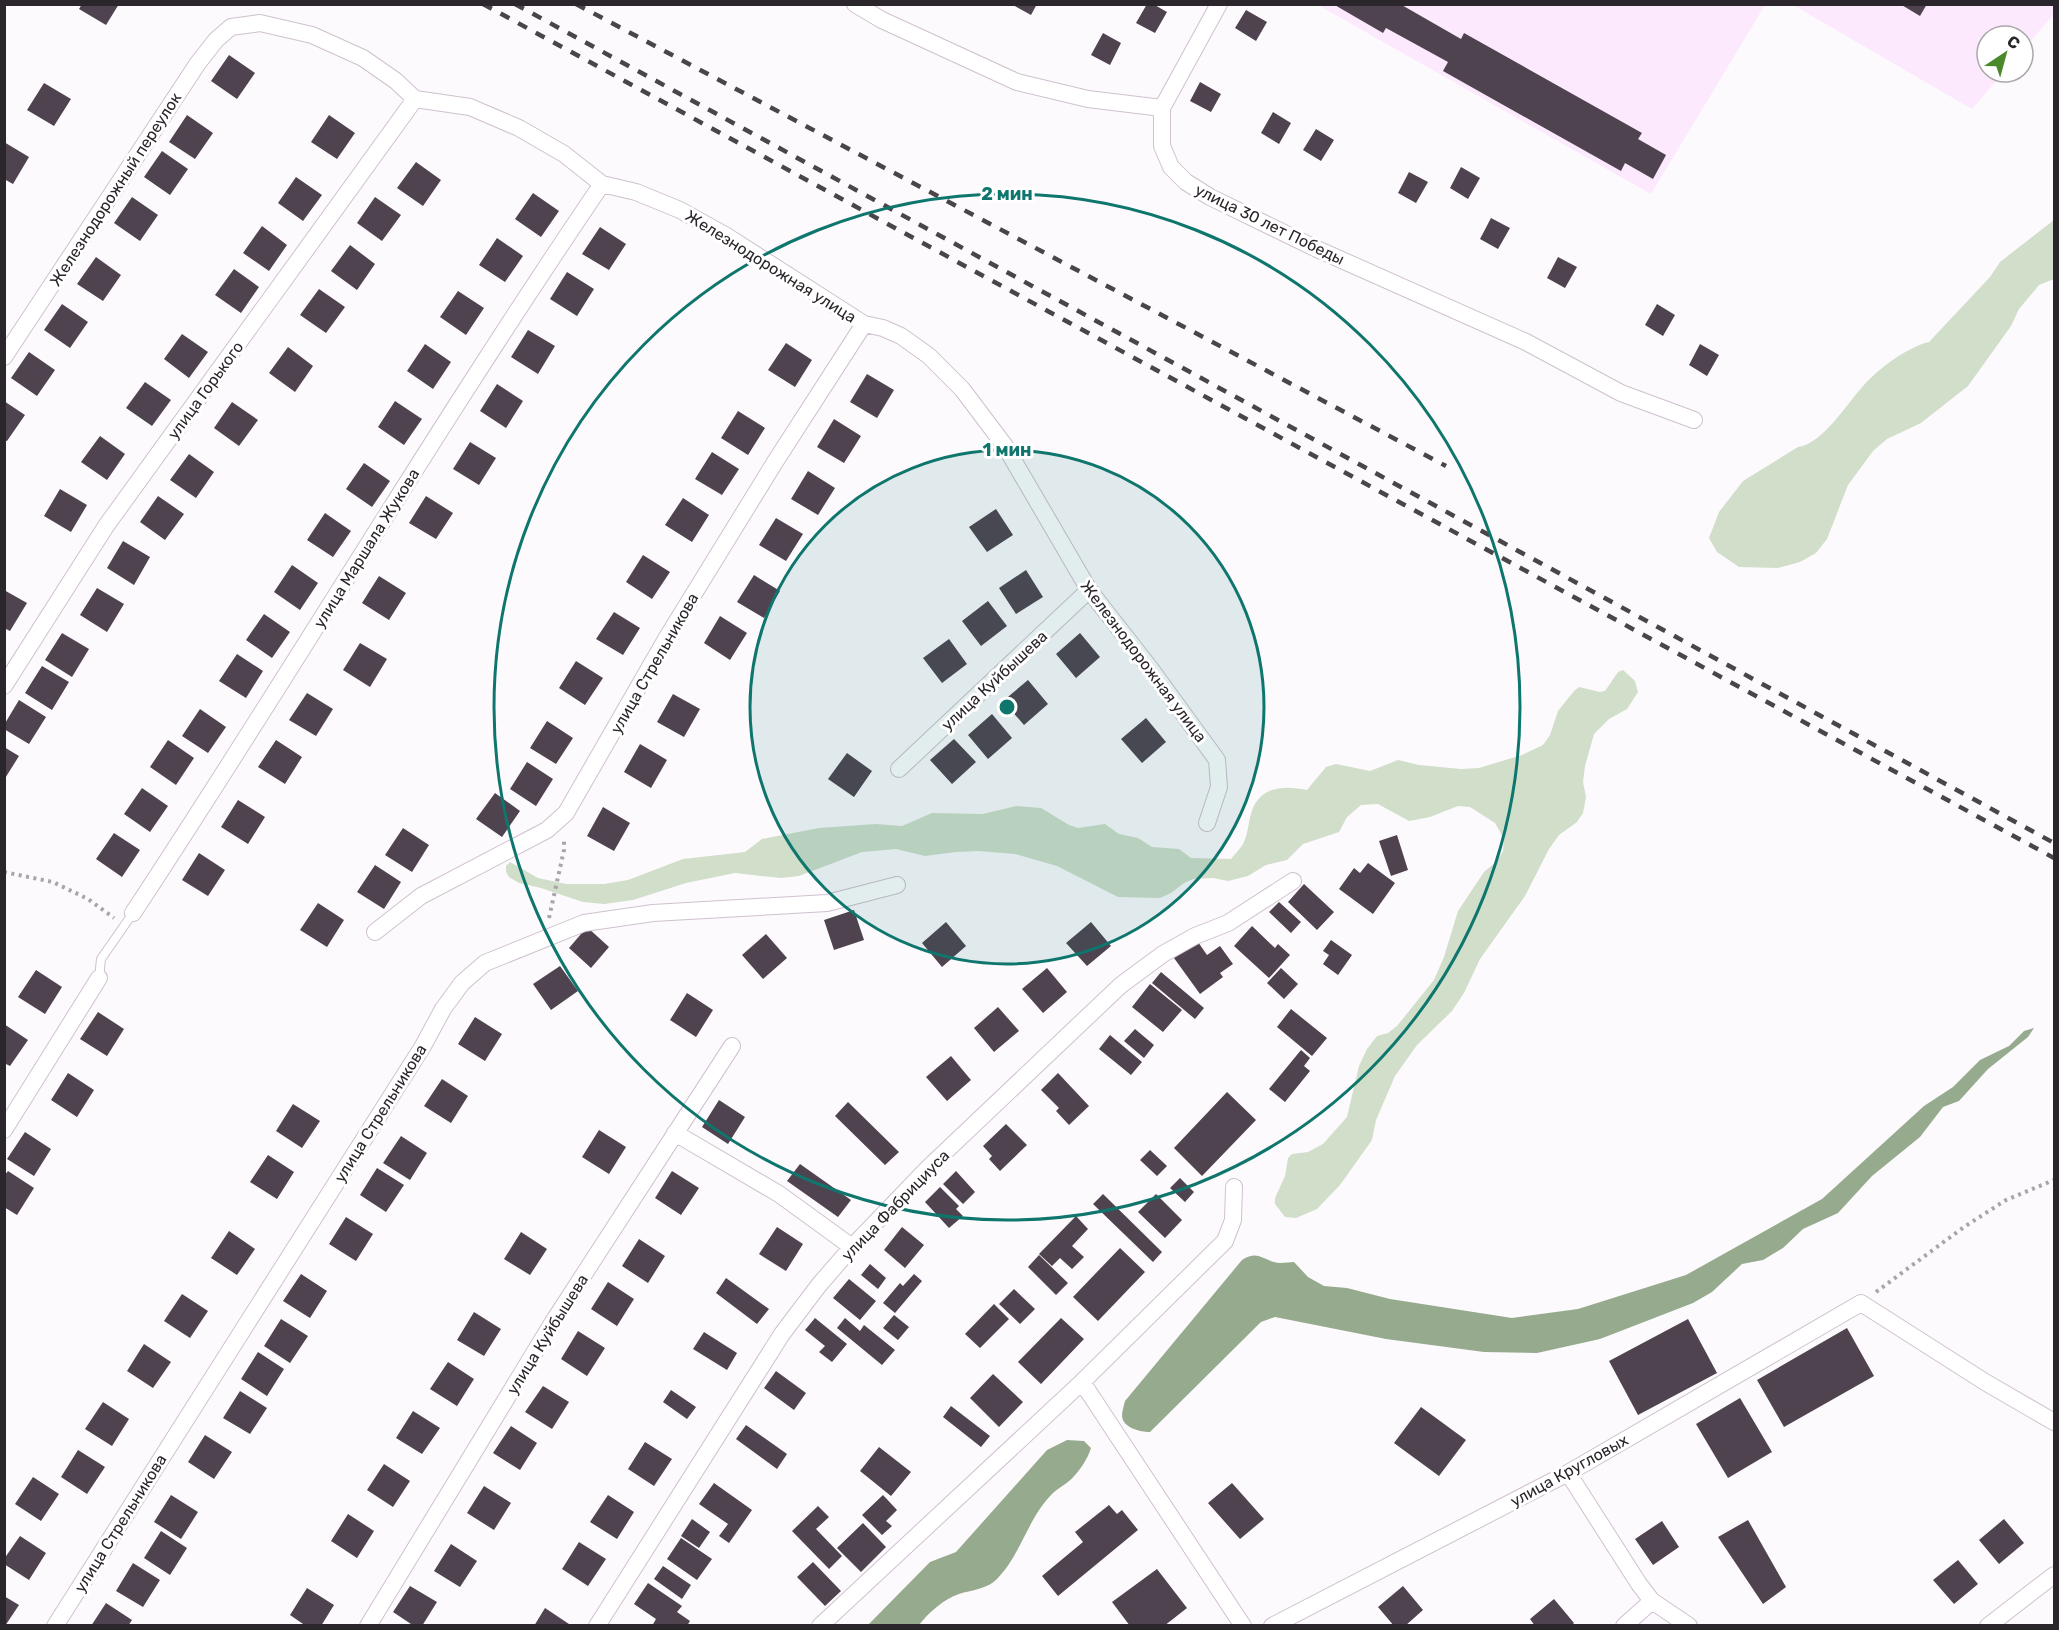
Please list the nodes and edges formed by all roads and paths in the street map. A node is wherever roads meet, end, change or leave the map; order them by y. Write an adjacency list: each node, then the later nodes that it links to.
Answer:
1 (855, 4): 4 (street)
2 (1219, 4): 4 (street)
3 (415, 99): 5 (street, Железнодорожная улица); 7 (street, Железнодорожный переулок); 10 (street, улица Горького)
4 (1162, 108): 8 (street, улица 30 лет Победы)
5 (602, 184): 6 (street, Железнодорожная улица); 17 (street, улица Маршала Жукова)
6 (864, 324): 9 (street, Железнодорожная улица); 18 (street, улица Стрельникова)
7 (4, 357)
8 (1694, 420)
9 (1089, 590): 11 (street, улица Куйбышева); 12 (street, Железнодорожная улица)
10 (4, 686)
11 (898, 770)
12 (1207, 824)
13 (564, 850): 19 (path)
14 (4, 872): 17 (path)
15 (1293, 881): 26 (street, улица Фабрициуса)
16 (897, 885): 19 (street, улица Стрельникова)
17 (129, 919): 20 (lane)
18 (375, 932)
19 (544, 939): 33 (street, улица Стрельникова)
20 (99, 978): 22 (street)
21 (732, 1046): 23 (street, улица Куйбышева)
22 (4, 1130)
23 (675, 1133): 26 (street); 34 (street, улица Куйбышева)
24 (2055, 1180): 27 (path)
25 (1234, 1187): 28 (street)
26 (852, 1247): 35 (street, улица Фабрициуса)
27 (1861, 1303): 29 (street); 30 (street, улица Кругловых)
28 (1082, 1382): 36 (street); 37 (street)
29 (2055, 1422)
30 (1568, 1473): 32 (street); 38 (street, улица Кругловых)
31 (2055, 1575): 41 (street)
32 (1652, 1601): 39 (street); 40 (street)
33 (55, 1626)
34 (368, 1626)
35 (597, 1626)
36 (820, 1626)
37 (1243, 1626)
38 (1272, 1626)
39 (1624, 1626)
40 (1689, 1626)
41 (1988, 1626)

